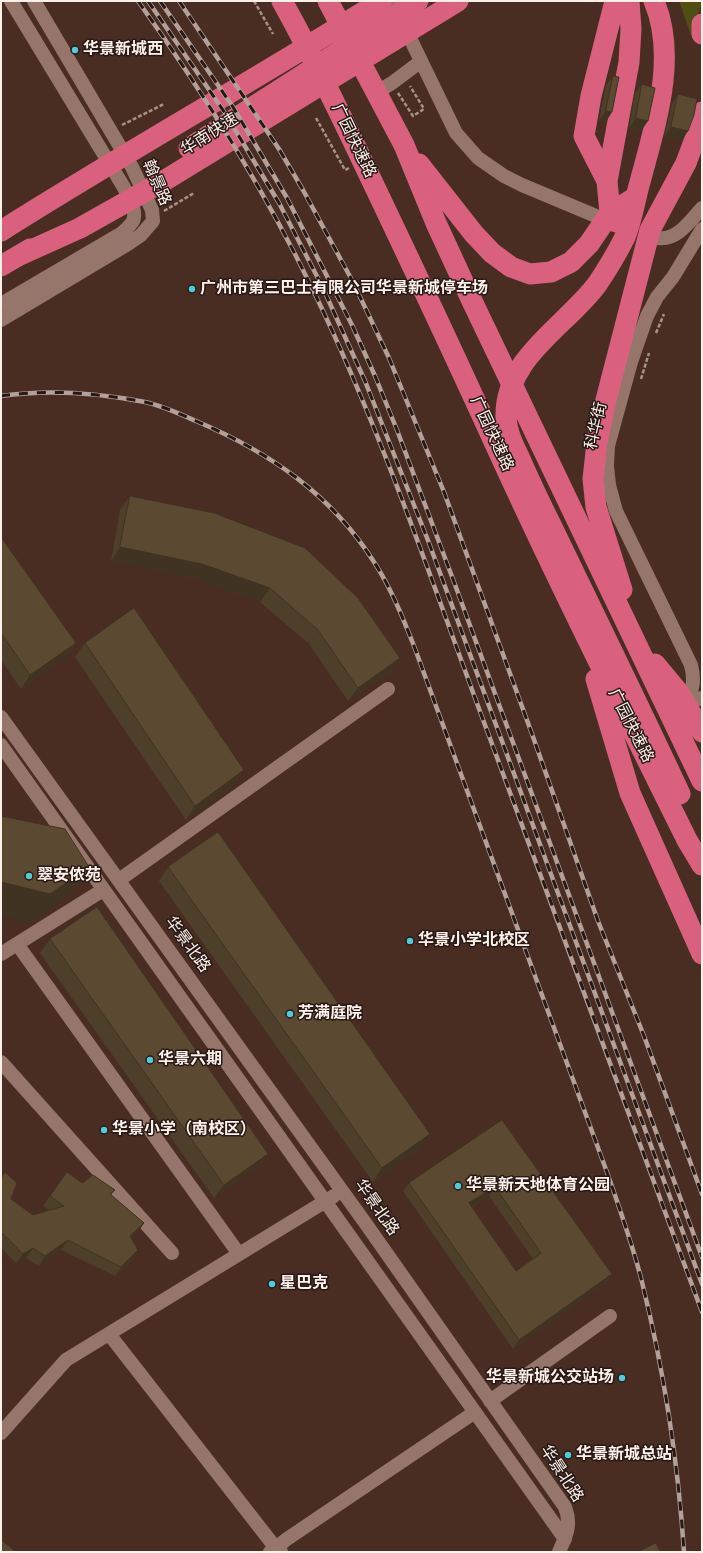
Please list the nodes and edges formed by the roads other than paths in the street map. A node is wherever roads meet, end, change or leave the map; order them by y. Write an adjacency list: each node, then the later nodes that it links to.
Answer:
1 (12, 1): 29 (street, 翰景路)
2 (34, 1): 30 (street, 翰景路)
3 (282, 1): 31 (highway, 广园快速路)
4 (328, 1): 17 (highway)
5 (360, 1): 15 (highway)
6 (381, 1): 15 (highway, 华南快速)
7 (392, 1): 16 (street)
8 (418, 1): 28 (highway, 华南快速)
9 (458, 1): 28 (highway)
10 (615, 1): 20 (highway)
11 (629, 1): 20 (highway)
12 (654, 1): 21 (highway)
13 (702, 24): 14 (highway)
14 (702, 34)
15 (310, 45): 25 (highway, 华南快速)
16 (420, 62): 17 (street); 23 (street)
17 (384, 88): 19 (highway)
18 (702, 112): 32 (highway)
19 (404, 145): 23 (highway); 32 (highway)
20 (607, 181): 23 (highway)
21 (636, 197): 23 (highway); 26 (highway)
22 (702, 208): 27 (street)
23 (603, 214): 26 (highway)
24 (702, 229): 34 (street, 科华街)
25 (1, 231)
26 (626, 236): 39 (highway)
27 (658, 238)
28 (10, 261)
29 (1, 304): 30 (street)
30 (5, 318)
31 (586, 638): 40 (highway, 广园快速路); 45 (highway)
32 (638, 646): 34 (highway); 38 (highway)
33 (388, 689): 41 (street)
34 (694, 701): 36 (highway)
35 (1, 717): 41 (street, 华景北路)
36 (702, 732)
37 (1, 745): 42 (street, 华景北路)
38 (702, 781)
39 (702, 850)
40 (702, 865)
41 (119, 880): 47 (street, 华景北路)
42 (103, 890): 43 (street); 48 (street, 华景北路)
43 (17, 944): 44 (street); 50 (street)
44 (1, 954)
45 (702, 954)
46 (1, 1062): 49 (street)
47 (342, 1190): 48 (street); 53 (street, 华景北路)
48 (326, 1201): 50 (street); 54 (street, 华景北路)
49 (172, 1253)
50 (239, 1254): 52 (street)
51 (610, 1316): 53 (street)
52 (109, 1334): 55 (street); 57 (street)
53 (490, 1400): 56 (street, 华景北路)
54 (475, 1412): 56 (street, 华景北路); 57 (street)
55 (1, 1433)
56 (565, 1539): 58 (street)
57 (275, 1550)
58 (559, 1552)

